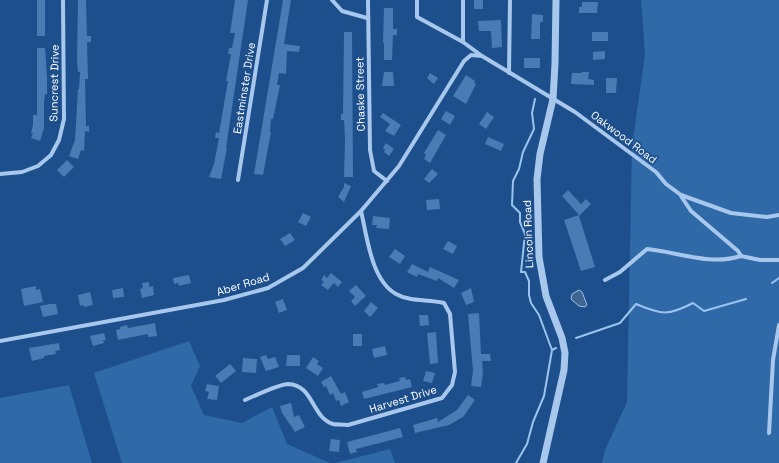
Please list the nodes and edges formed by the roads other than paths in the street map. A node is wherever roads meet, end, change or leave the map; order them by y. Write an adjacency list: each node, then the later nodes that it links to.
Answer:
1 (63, 0): 14 (street, Suncrest Drive)
2 (267, 0): 15 (street, Eastminster Drive)
3 (332, 0): 9 (street)
4 (368, 0): 9 (street, Chaske Street)
5 (417, 0): 10 (street, Oakwood Road)
6 (463, 0): 10 (street)
7 (510, 0): 12 (street)
8 (556, 0): 13 (street, Lincoln Road)
9 (368, 18): 16 (street, Chaske Street)
10 (463, 42): 11 (street, Oakwood Road)
11 (482, 56): 12 (street, Oakwood Road); 16 (street, Aber Road)
12 (509, 73): 13 (street, Oakwood Road)
13 (553, 99): 17 (street, Oakwood Road); 27 (street, Lincoln Road)
14 (0, 174)
15 (238, 180)
16 (387, 181): 18 (street, Aber Road)
17 (681, 195): 19 (street); 20 (street)
18 (361, 211): 24 (street, Aber Road); 25 (street, Harvest Drive)
19 (779, 215)
20 (740, 256): 21 (street); 22 (street)
21 (779, 260)
22 (605, 280)
23 (779, 325): 26 (street)
24 (0, 341)
25 (245, 400)
26 (769, 433)
27 (543, 463)

